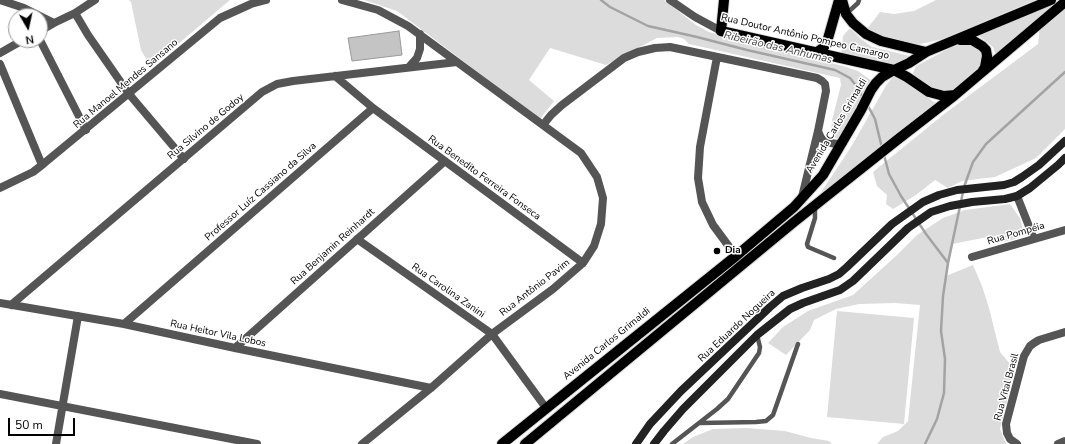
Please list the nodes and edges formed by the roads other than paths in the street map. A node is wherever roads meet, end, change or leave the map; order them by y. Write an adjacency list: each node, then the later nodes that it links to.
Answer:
1 (0, 0): 13 (street)
2 (95, 0): 11 (street)
3 (266, 0): 30 (street, Rua Manoel Mendes Sansano)
4 (342, 0): 16 (street)
5 (670, 0): 15 (street, Rua Doutor Antônio Pompeo Camargo)
6 (724, 0): 15 (main road)
7 (840, 0): 12 (main road); 22 (main road)
8 (859, 0): 12 (lane)
9 (1051, 0): 17 (main road, Avenida Carlos Grimaldi)
10 (1065, 2): 28 (main road)
11 (74, 14): 13 (street); 30 (street)
12 (846, 14): 20 (main road)
13 (54, 23): 14 (street)
14 (48, 26)
15 (721, 31): 22 (main road, Rua Doutor Antônio Pompeo Camargo)
16 (420, 34): 24 (street); 26 (street)
17 (952, 41): 20 (main road, Avenida Carlos Grimaldi); 28 (main road)
18 (9, 48): 21 (street)
19 (44, 48): 34 (street)
20 (926, 52): 27 (main road, Avenida Carlos Grimaldi)
21 (0, 53)
22 (816, 53): 27 (main road, Rua Doutor Antônio Pompeo Camargo)
23 (717, 57): 33 (street); 35 (street); 49 (street)
24 (457, 62): 26 (street, Rua Silvino de Godoy); 33 (street, Rua Antônio Pavim)
25 (0, 64): 41 (street)
26 (409, 68): 29 (street, Rua Silvino de Godoy)
27 (894, 70): 31 (main road, Rua Doutor Antônio Pompeo Camargo); 37 (main road, Avenida Carlos Grimaldi)
28 (982, 72): 31 (main road)
29 (335, 76): 32 (street); 39 (street, Rua Silvino de Godoy)
30 (130, 94): 34 (street, Rua Manoel Mendes Sansano); 39 (street)
31 (955, 95): 45 (main road)
32 (373, 108): 40 (street, Rua Benedito Ferreira Fonseca); 56 (street, Professor Luíz Cassiano da Silva)
33 (543, 125): 52 (street, Rua Antônio Pavim)
34 (86, 130): 41 (street, Rua Manoel Mendes Sansano)
35 (818, 131): 37 (street); 44 (street)
36 (1065, 141): 74 (main road, Rua Eduardo Nogueira)
37 (842, 142): 44 (main road, Avenida Carlos Grimaldi)
38 (1065, 158): 43 (main road)
39 (184, 159): 54 (street, Rua Silvino de Godoy)
40 (445, 161): 47 (street, Rua Benjamin Reinhardt); 52 (street, Rua Benedito Ferreira Fonseca)
41 (42, 165): 42 (street, Rua Manoel Mendes Sansano)
42 (0, 188)
43 (1017, 196): 48 (street); 59 (main road, Rua Eduardo Nogueira)
44 (802, 199): 49 (main road, Avenida Carlos Grimaldi)
45 (815, 206): 51 (lane); 67 (main road)
46 (1065, 230): 48 (street, Rua Pompéia)
47 (357, 239): 58 (street, Rua Carolina Zanini); 61 (street, Rua Benjamin Reinhardt)
48 (1034, 239): 50 (street, Rua Pompéia)
49 (736, 256): 65 (main road, Avenida Carlos Grimaldi)
50 (972, 257)
51 (834, 258)
52 (583, 263): 58 (street, Rua Antônio Pavim)
53 (0, 303): 54 (street, Rua Heitor Vila Lobos)
54 (11, 305): 55 (street, Rua Heitor Vila Lobos)
55 (78, 316): 56 (street, Rua Heitor Vila Lobos); 64 (street)
56 (124, 324): 61 (street, Rua Heitor Vila Lobos)
57 (1065, 332): 77 (street, Rua Vital Brasil)
58 (492, 334): 62 (street, Rua Antônio Pavim); 65 (street, Rua Carolina Zanini)
59 (757, 335): 66 (lane); 75 (main road, Rua Eduardo Nogueira)
60 (798, 344): 66 (lane)
61 (235, 348): 62 (street, Rua Heitor Vila Lobos)
62 (431, 388): 71 (street, Rua Antônio Pavim)
63 (0, 394): 64 (street)
64 (62, 406): 69 (street); 70 (street)
65 (546, 408): 72 (main road, Avenida Carlos Grimaldi)
66 (700, 423): 76 (lane)
67 (533, 440): 73 (main road)
68 (1065, 443): 78 (street)
69 (56, 444)
70 (258, 444)
71 (362, 444)
72 (502, 444)
73 (526, 444)
74 (636, 444)
75 (654, 444)
76 (672, 444)
77 (1017, 444)
78 (1058, 444)

